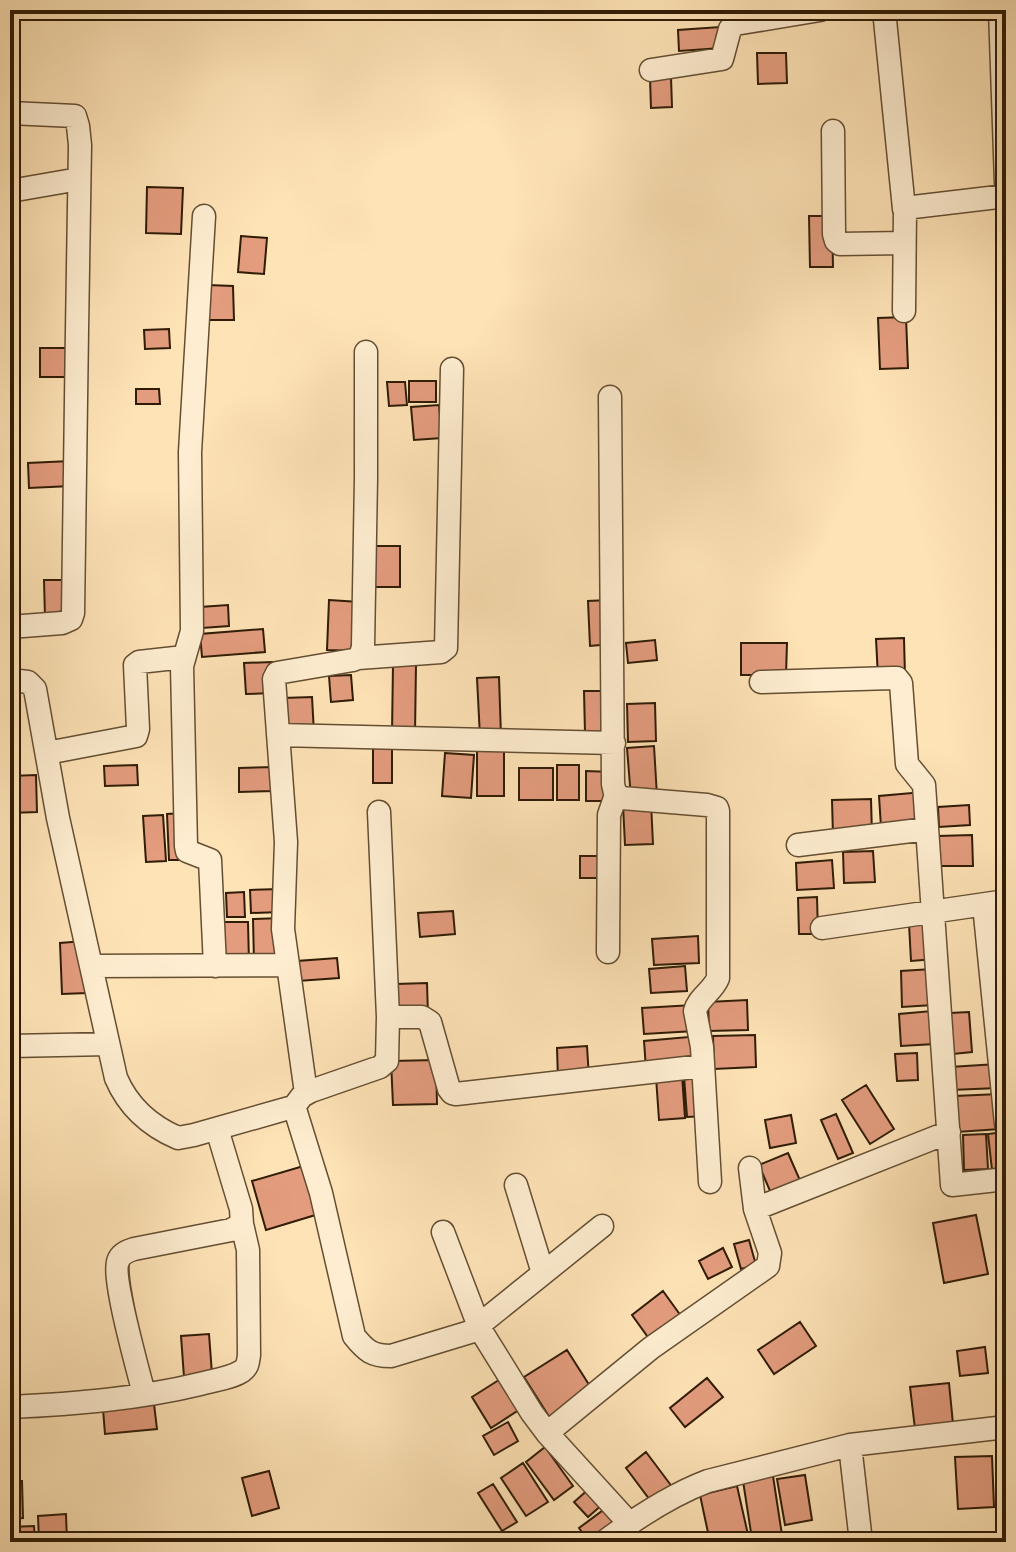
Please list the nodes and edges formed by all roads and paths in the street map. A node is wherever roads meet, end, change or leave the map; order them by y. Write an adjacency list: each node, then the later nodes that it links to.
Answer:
1 (820, 10): 4 (street)
2 (884, 10): 11 (street)
3 (1000, 10): 8 (street)
4 (651, 70)
5 (10, 113): 7 (street)
6 (833, 131): 13 (street)
7 (79, 179): 9 (street); 18 (street)
8 (1006, 183)
9 (10, 191)
10 (1006, 196): 11 (street)
11 (904, 209): 13 (street)
12 (204, 216): 19 (street)
13 (904, 243): 14 (street)
14 (904, 311)
15 (366, 352): 20 (street)
16 (452, 369): 20 (street)
17 (610, 397): 24 (street)
18 (10, 627)
19 (184, 657): 25 (street); 36 (street)
20 (358, 658): 23 (street)
21 (10, 680): 25 (street)
22 (761, 682): 28 (street)
23 (278, 735): 24 (street); 34 (street)
24 (614, 743): 26 (street)
25 (47, 753): 35 (street)
26 (616, 795): 33 (street); 40 (street)
27 (379, 812): 37 (street)
28 (927, 829): 29 (street); 31 (street)
29 (798, 845)
30 (995, 903): 31 (street); 42 (street)
31 (933, 913): 32 (street); 44 (street)
32 (822, 928)
33 (608, 952)
34 (288, 965): 36 (street); 41 (street)
35 (91, 966): 36 (street); 38 (street)
36 (215, 966)
37 (388, 1017): 40 (street); 41 (street)
38 (108, 1044): 39 (street); 43 (street)
39 (10, 1046)
40 (703, 1066): 47 (street)
41 (299, 1100): 43 (street); 54 (street)
42 (1006, 1124)
43 (217, 1129): 50 (street)
44 (949, 1132): 46 (street); 49 (street)
45 (750, 1168): 49 (street)
46 (1006, 1179)
47 (710, 1182)
48 (516, 1185): 53 (street)
49 (755, 1209): 58 (street)
50 (242, 1224): 55 (street); 55 (street)
51 (602, 1226): 53 (street)
52 (443, 1232): 54 (street)
53 (543, 1273): 54 (street)
54 (479, 1327): 58 (street)
55 (144, 1394): 56 (street)
56 (10, 1407)
57 (1006, 1427): 59 (street)
58 (547, 1433): 60 (street)
59 (850, 1445): 60 (street); 62 (street)
60 (629, 1523): 61 (street)
61 (604, 1542)
62 (861, 1542)

